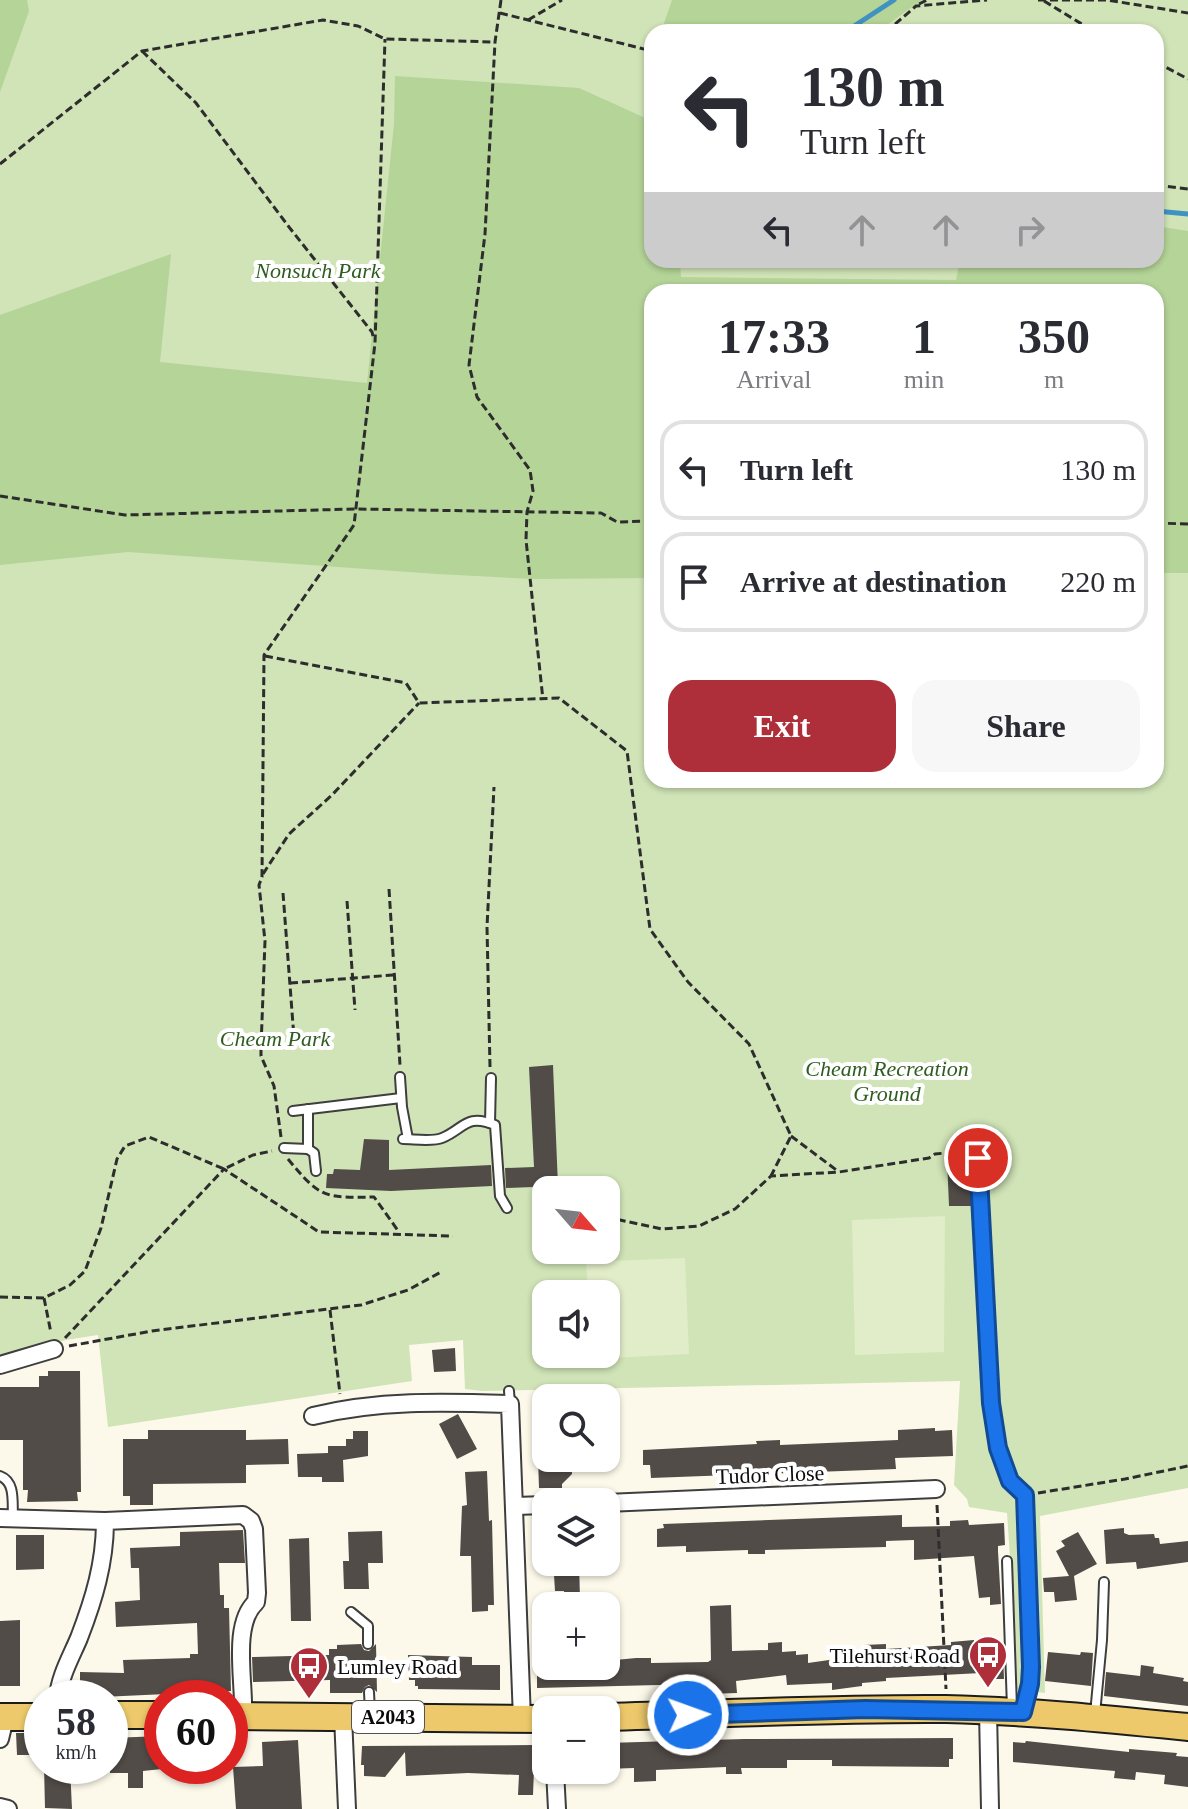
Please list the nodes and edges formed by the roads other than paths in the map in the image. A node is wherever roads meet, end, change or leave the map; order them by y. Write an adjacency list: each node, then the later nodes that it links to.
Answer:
1 (400, 1077): 3 (lane)
2 (491, 1078): 6 (lane)
3 (401, 1098): 4 (lane); 6 (lane)
4 (308, 1109): 5 (lane); 8 (lane)
5 (293, 1111)
6 (490, 1123): 11 (lane)
7 (284, 1148): 8 (lane)
8 (308, 1149): 10 (lane)
9 (978, 1158): 29 (lane)
10 (316, 1171)
11 (507, 1208)
12 (54, 1349): 13 (street)
13 (0, 1365)
14 (313, 1416): 19 (street)
15 (0, 1476): 20 (lane)
16 (936, 1489): 17 (street, Tudor Close)
17 (620, 1502)
18 (532, 1505): 19 (street)
19 (515, 1506): 28 (street)
20 (7, 1518): 21 (street)
21 (105, 1521): 26 (street); 27 (street)
22 (1007, 1561): 29 (lane)
23 (1104, 1582): 33 (lane)
24 (351, 1612): 25 (lane)
25 (368, 1644)
26 (64, 1680)
27 (239, 1680)
28 (532, 1697)
29 (1008, 1711): 32 (main road); 33 (main road); 43 (street)
30 (248, 1716): 31 (main road, A2043)
31 (343, 1716): 34 (main road, A2043); 41 (street)
32 (620, 1717)
33 (1095, 1718): 37 (main road)
34 (532, 1719)
35 (24, 1721): 36 (main road)
36 (2, 1725)
37 (1188, 1727)
38 (556, 1784): 42 (street)
39 (0, 1807): 40 (street)
40 (8, 1809)
41 (347, 1809)
42 (557, 1809)
43 (990, 1809)

